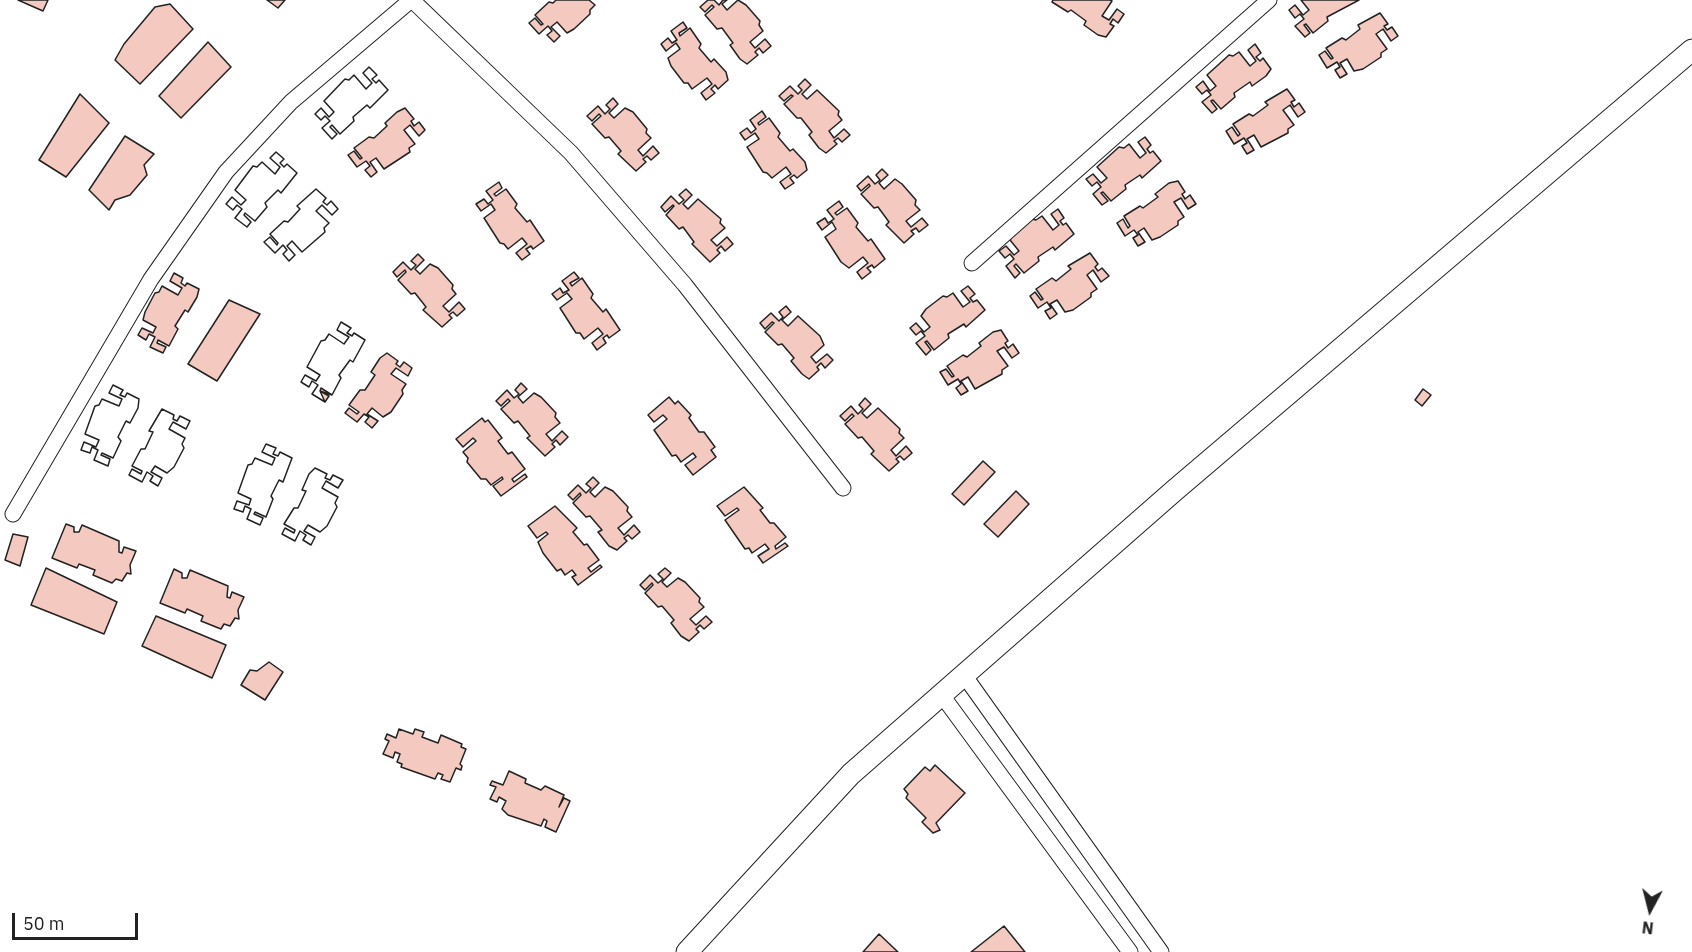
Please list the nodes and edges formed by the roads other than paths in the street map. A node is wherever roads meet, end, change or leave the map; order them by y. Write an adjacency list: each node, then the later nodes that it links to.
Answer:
1 (412, 0): 5 (street); 6 (street)
2 (1269, 0): 4 (street)
3 (1692, 50): 7 (street)
4 (972, 263)
5 (843, 488)
6 (13, 514)
7 (964, 675): 8 (street); 11 (street)
8 (941, 694): 9 (street); 10 (street)
9 (687, 952)
10 (1130, 952)
11 (1161, 952)

